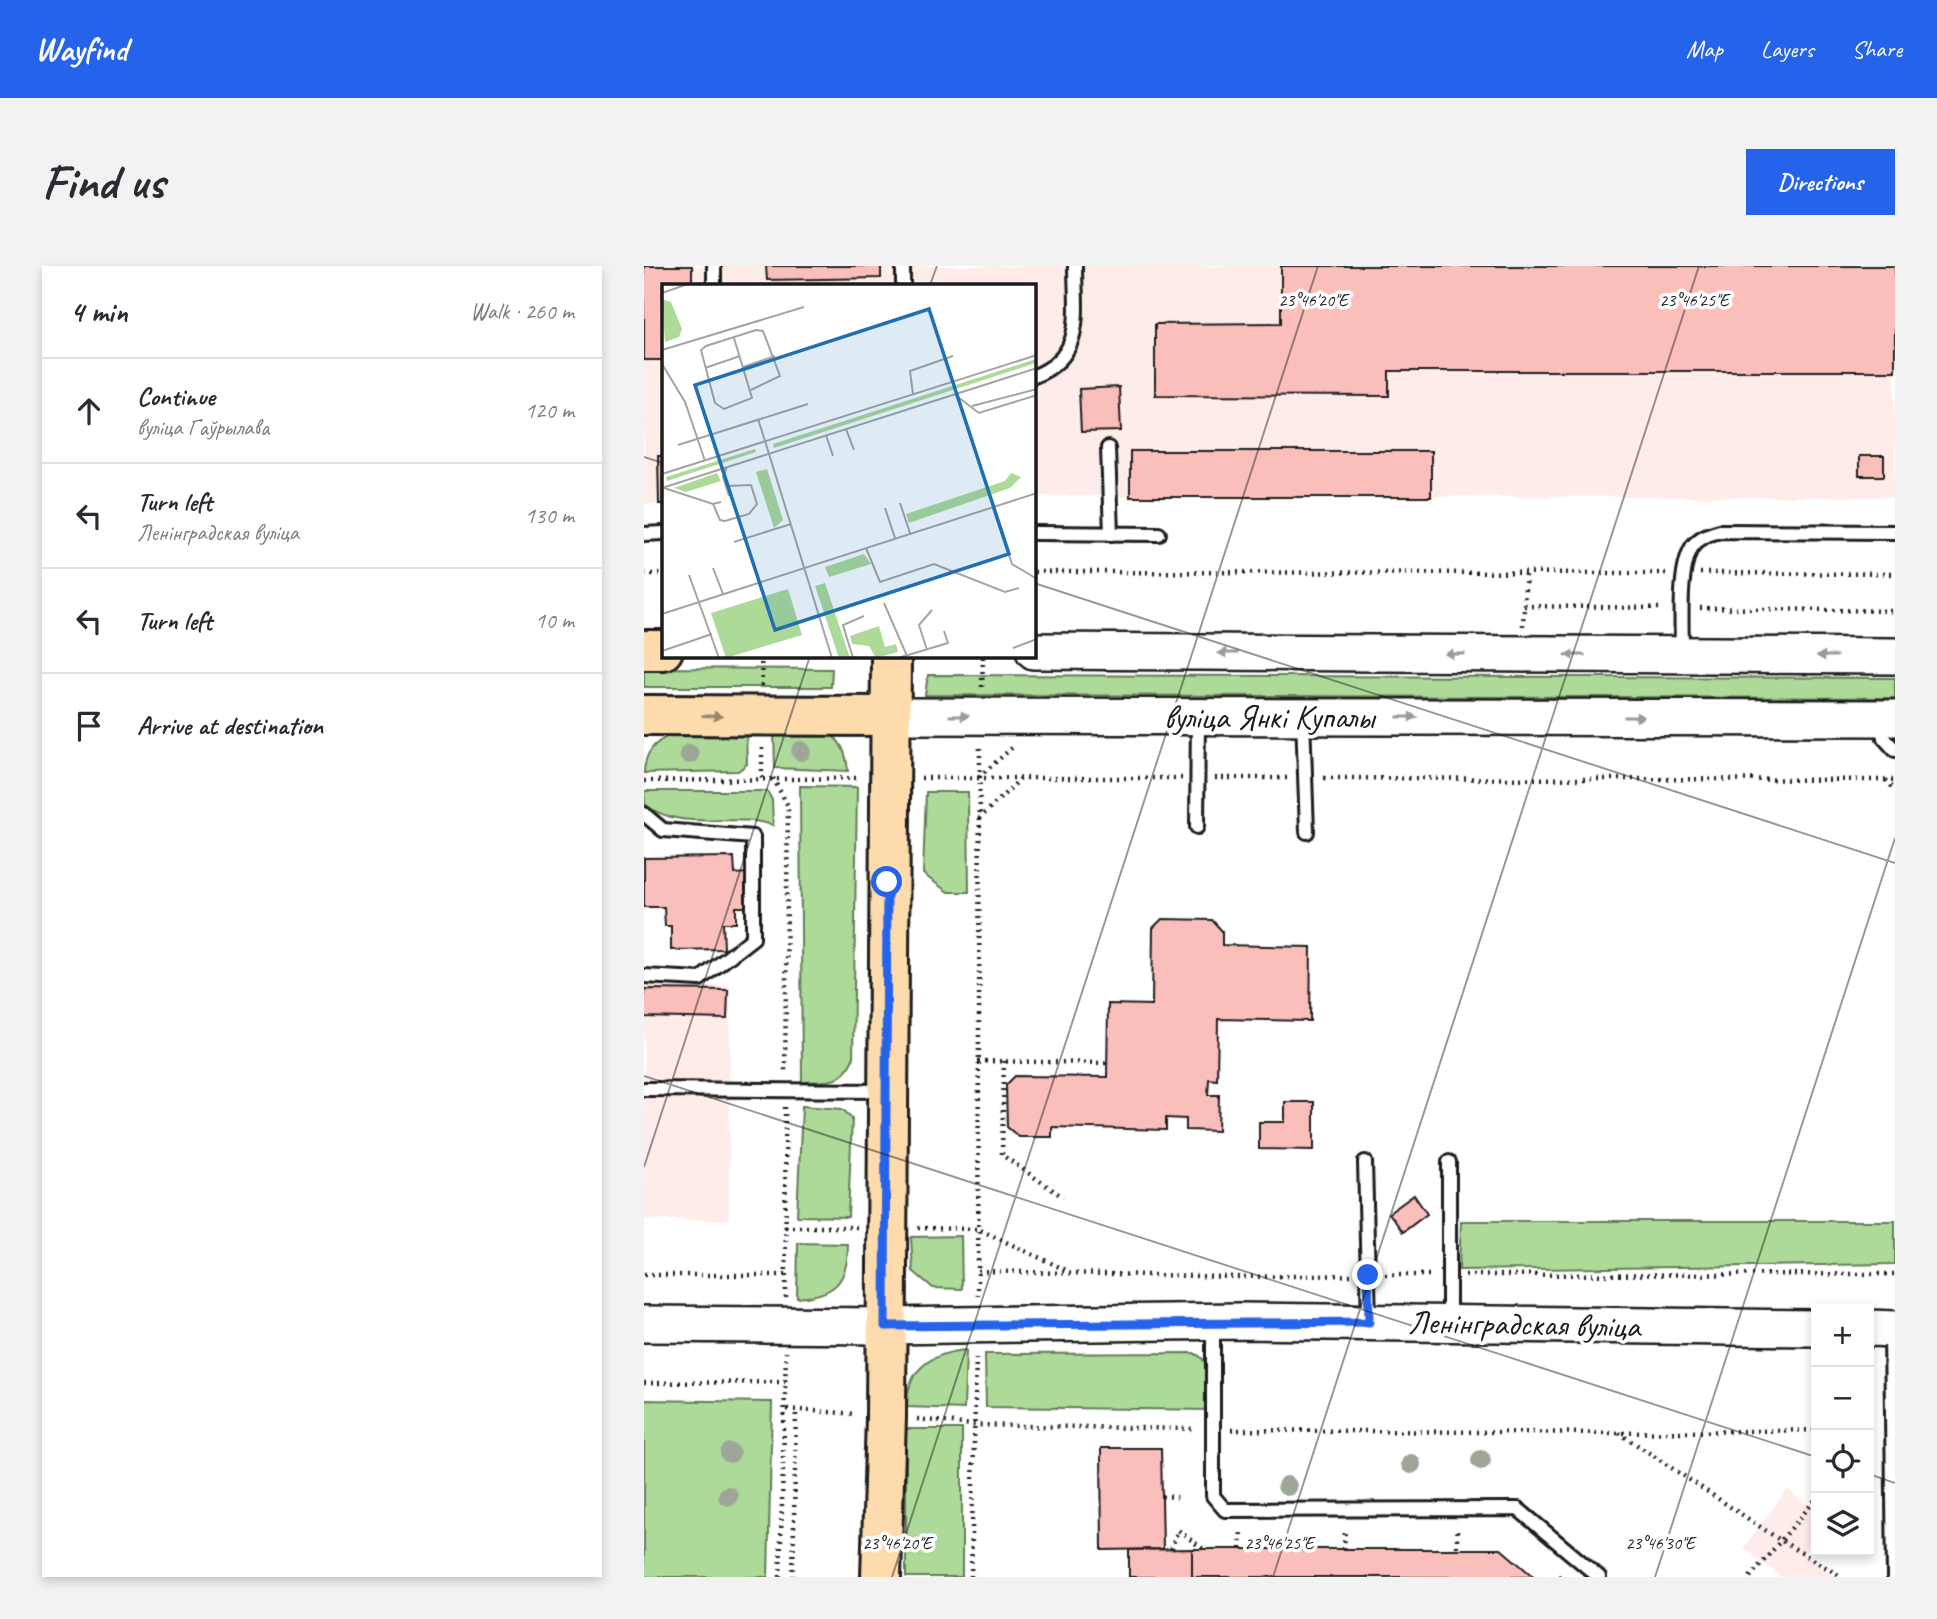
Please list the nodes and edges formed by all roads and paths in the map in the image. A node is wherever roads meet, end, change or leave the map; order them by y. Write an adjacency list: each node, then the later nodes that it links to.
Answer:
1 (714, 266): 4 (lane)
2 (903, 266): 5 (lane)
3 (1075, 266): 6 (lane)
4 (714, 284)
5 (903, 284)
6 (1036, 375)
7 (1108, 448): 12 (lane)
8 (1895, 532): 16 (lane)
9 (662, 533): 11 (lane)
10 (1036, 533): 12 (lane)
11 (644, 534)
12 (1111, 534): 13 (lane)
13 (1158, 534)
14 (1526, 571): 15 (path); 16 (path); 20 (path)
15 (1036, 572)
16 (1685, 573): 19 (path); 21 (lane)
17 (644, 574): 18 (path)
18 (662, 574)
19 (1895, 574)
20 (1524, 606): 21 (path); 26 (path)
21 (1683, 608): 22 (path); 27 (lane)
22 (1895, 611)
23 (644, 650): 24 (main road)
24 (662, 650)
25 (1036, 651): 26 (main road, вуліца Янкі Купалы, one-way to 25)
26 (1523, 655): 27 (main road, вуліца Янкі Купалы, one-way to 26)
27 (1682, 656): 28 (main road, вуліца Янкі Купалы, one-way to 27)
28 (1895, 656)
29 (891, 658): 31 (main road)
30 (983, 658): 32 (path)
31 (891, 716): 32 (main road, вуліца Янкі Купалы, one-way to 32); 36 (main road, вуліца Янкі Купалы, one-way to 31); 56 (main road)
32 (981, 716): 33 (main road, вуліца Янкі Купалы); 47 (path)
33 (1198, 717): 34 (main road, вуліца Янкі Купалы); 48 (lane)
34 (1303, 717): 35 (main road, вуліца Янкі Купалы, one-way to 35); 49 (lane)
35 (1888, 718): 37 (lane)
36 (654, 719)
37 (1895, 750)
38 (762, 778): 44 (path)
39 (773, 778): 55 (path)
40 (1021, 778): 47 (path)
41 (1385, 778): 42 (path)
42 (1885, 780): 43 (path); 45 (path)
43 (1895, 780)
44 (644, 781)
45 (1895, 790)
46 (644, 814): 50 (lane)
47 (978, 820): 51 (path)
48 (1197, 827)
49 (1307, 832)
50 (644, 976)
51 (978, 1061): 52 (path); 60 (path)
52 (1004, 1061): 53 (path); 59 (path)
53 (1107, 1063)
54 (644, 1089): 55 (lane)
55 (785, 1089): 56 (lane); 63 (path)
56 (887, 1091): 70 (main road)
57 (1365, 1162): 65 (lane)
58 (1449, 1162): 66 (lane)
59 (1063, 1197)
60 (978, 1229): 61 (path); 69 (path)
61 (1072, 1273)
62 (644, 1275): 63 (path)
63 (786, 1276): 68 (path)
64 (1213, 1322): 65 (main road, Ленінградская вуліца); 69 (main road, Ленінградская вуліца); 79 (lane)
65 (1369, 1322): 66 (main road, Ленінградская вуліца)
66 (1449, 1323): 71 (main road, Ленінградская вуліца)
67 (644, 1324): 68 (main road, Ленінградская вуліца)
68 (787, 1325): 70 (main road, Ленінградская вуліца); 73 (path)
69 (978, 1325): 70 (main road, Ленінградская вуліца); 78 (path)
70 (885, 1326): 77 (main road)
71 (1811, 1328)
72 (1885, 1329): 101 (lane)
73 (785, 1382): 74 (path); 75 (path)
74 (644, 1383)
75 (787, 1409): 76 (path); 94 (path)
76 (796, 1410): 77 (path); 95 (path)
77 (886, 1417): 78 (path); 96 (main road)
78 (973, 1425): 79 (path); 97 (path)
79 (1213, 1430): 81 (path); 98 (lane)
80 (1811, 1430): 81 (path)
81 (1619, 1433): 88 (path)
82 (1162, 1496): 83 (path)
83 (1177, 1497)
84 (1811, 1505): 88 (path)
85 (1241, 1530): 91 (path)
86 (1345, 1530): 92 (path)
87 (1457, 1531): 93 (path)
88 (1780, 1540): 99 (path); 100 (path)
89 (1171, 1549): 90 (path)
90 (1203, 1549)
91 (1241, 1549)
92 (1344, 1549)
93 (1457, 1549)
94 (780, 1577)
95 (793, 1577)
96 (881, 1577)
97 (971, 1577)
98 (1599, 1577)
99 (1750, 1577)
100 (1842, 1577)
101 (1894, 1577)

